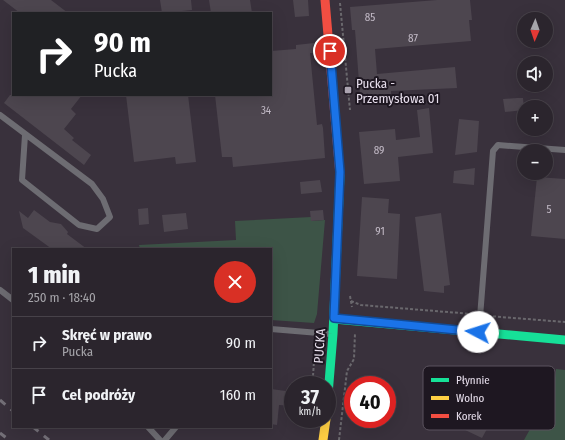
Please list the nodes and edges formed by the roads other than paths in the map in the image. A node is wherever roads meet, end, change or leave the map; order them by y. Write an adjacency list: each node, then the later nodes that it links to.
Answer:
1 (325, 0): 7 (street, PUCKA)
2 (0, 115): 3 (lane)
3 (26, 135): 3 (lane)
4 (565, 150): 9 (lane)
5 (0, 290): 6 (lane)
6 (12, 299)
7 (334, 318): 9 (street); 10 (street, PUCKA)
8 (272, 329): 10 (lane)
9 (478, 332): 11 (street)
10 (333, 334): 12 (street, PUCKA)
11 (565, 340)
12 (330, 376)
13 (149, 428): 16 (lane)
14 (175, 428): 17 (lane)
15 (325, 428): 18 (street)
16 (160, 440)
17 (165, 440)
18 (323, 440)

